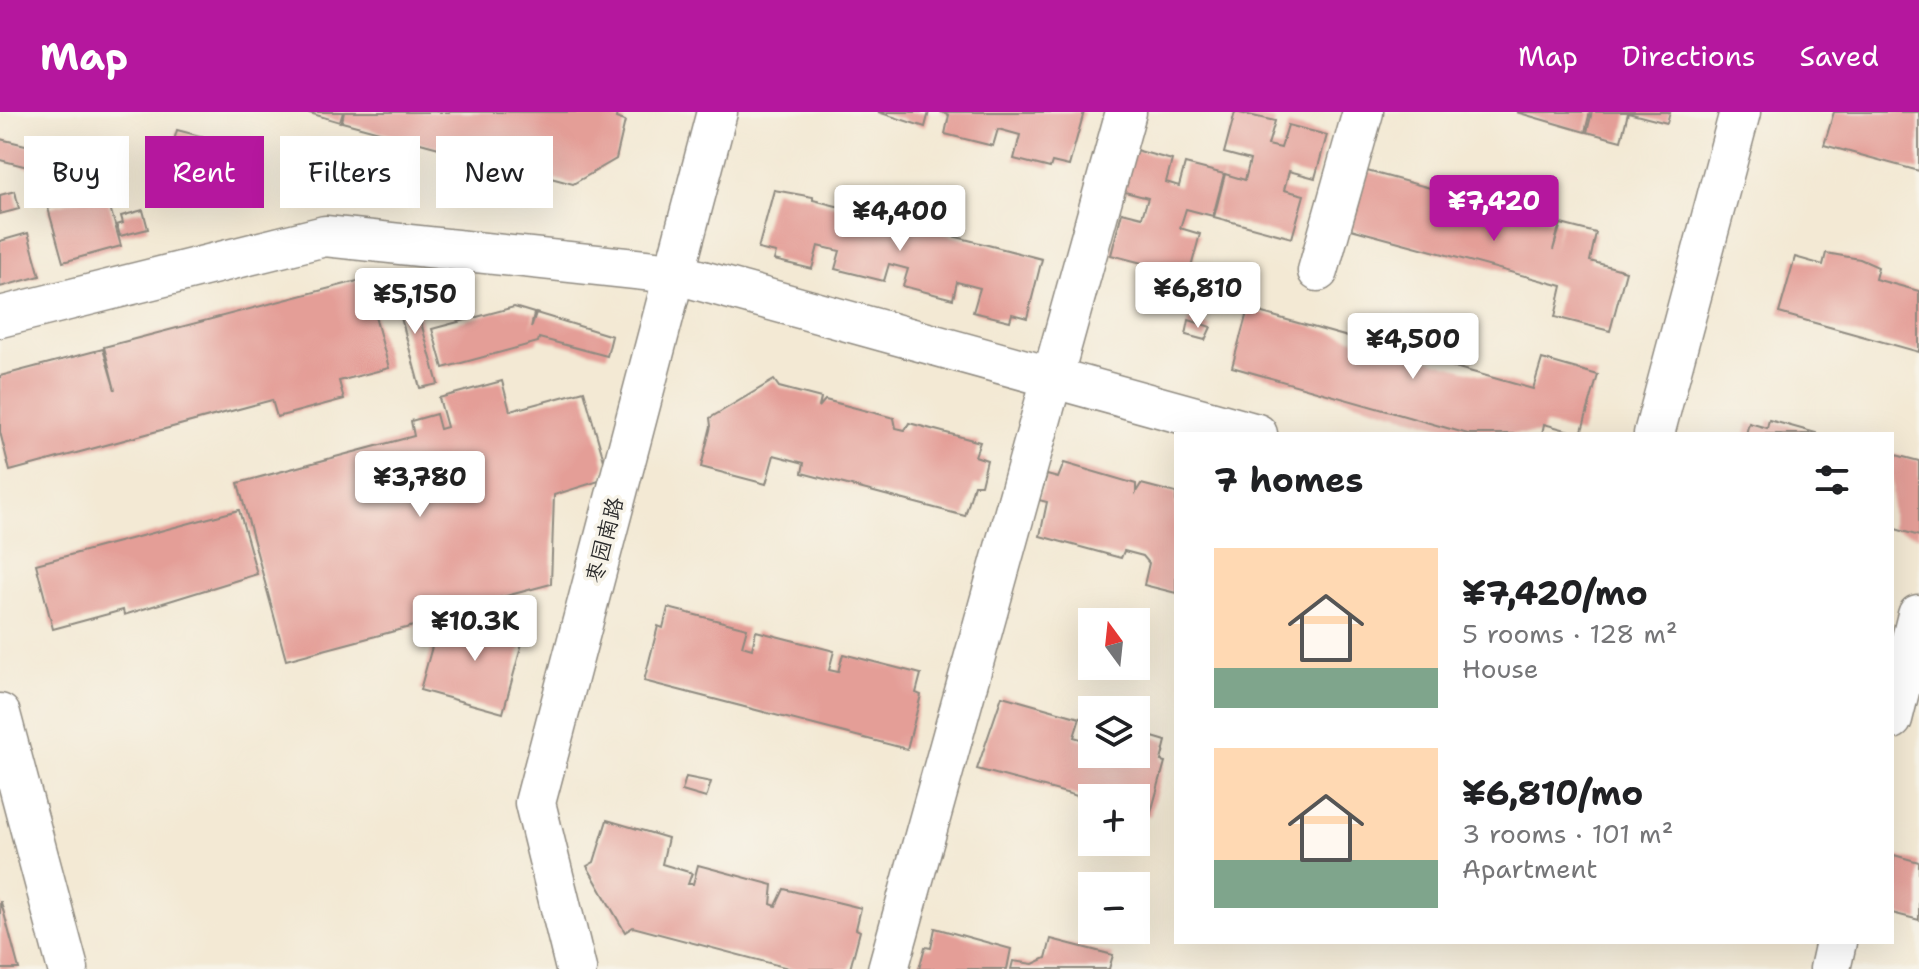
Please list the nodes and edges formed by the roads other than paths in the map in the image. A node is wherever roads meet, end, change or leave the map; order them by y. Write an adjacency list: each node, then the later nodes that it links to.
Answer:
1 (717, 112): 6 (street, 枣园南路)
2 (1126, 112): 8 (street)
3 (1363, 112): 5 (street)
4 (1740, 112): 10 (street)
5 (1318, 271)
6 (673, 273): 7 (street); 8 (street); 16 (street, 枣园南路)
7 (0, 317)
8 (1053, 378): 9 (street); 17 (street)
9 (1250, 432)
10 (1655, 432)
11 (1910, 613): 12 (street)
12 (1894, 707)
13 (0, 714): 15 (street)
14 (1836, 944): 18 (street)
15 (68, 969)
16 (576, 969)
17 (888, 969)
18 (1830, 969)

